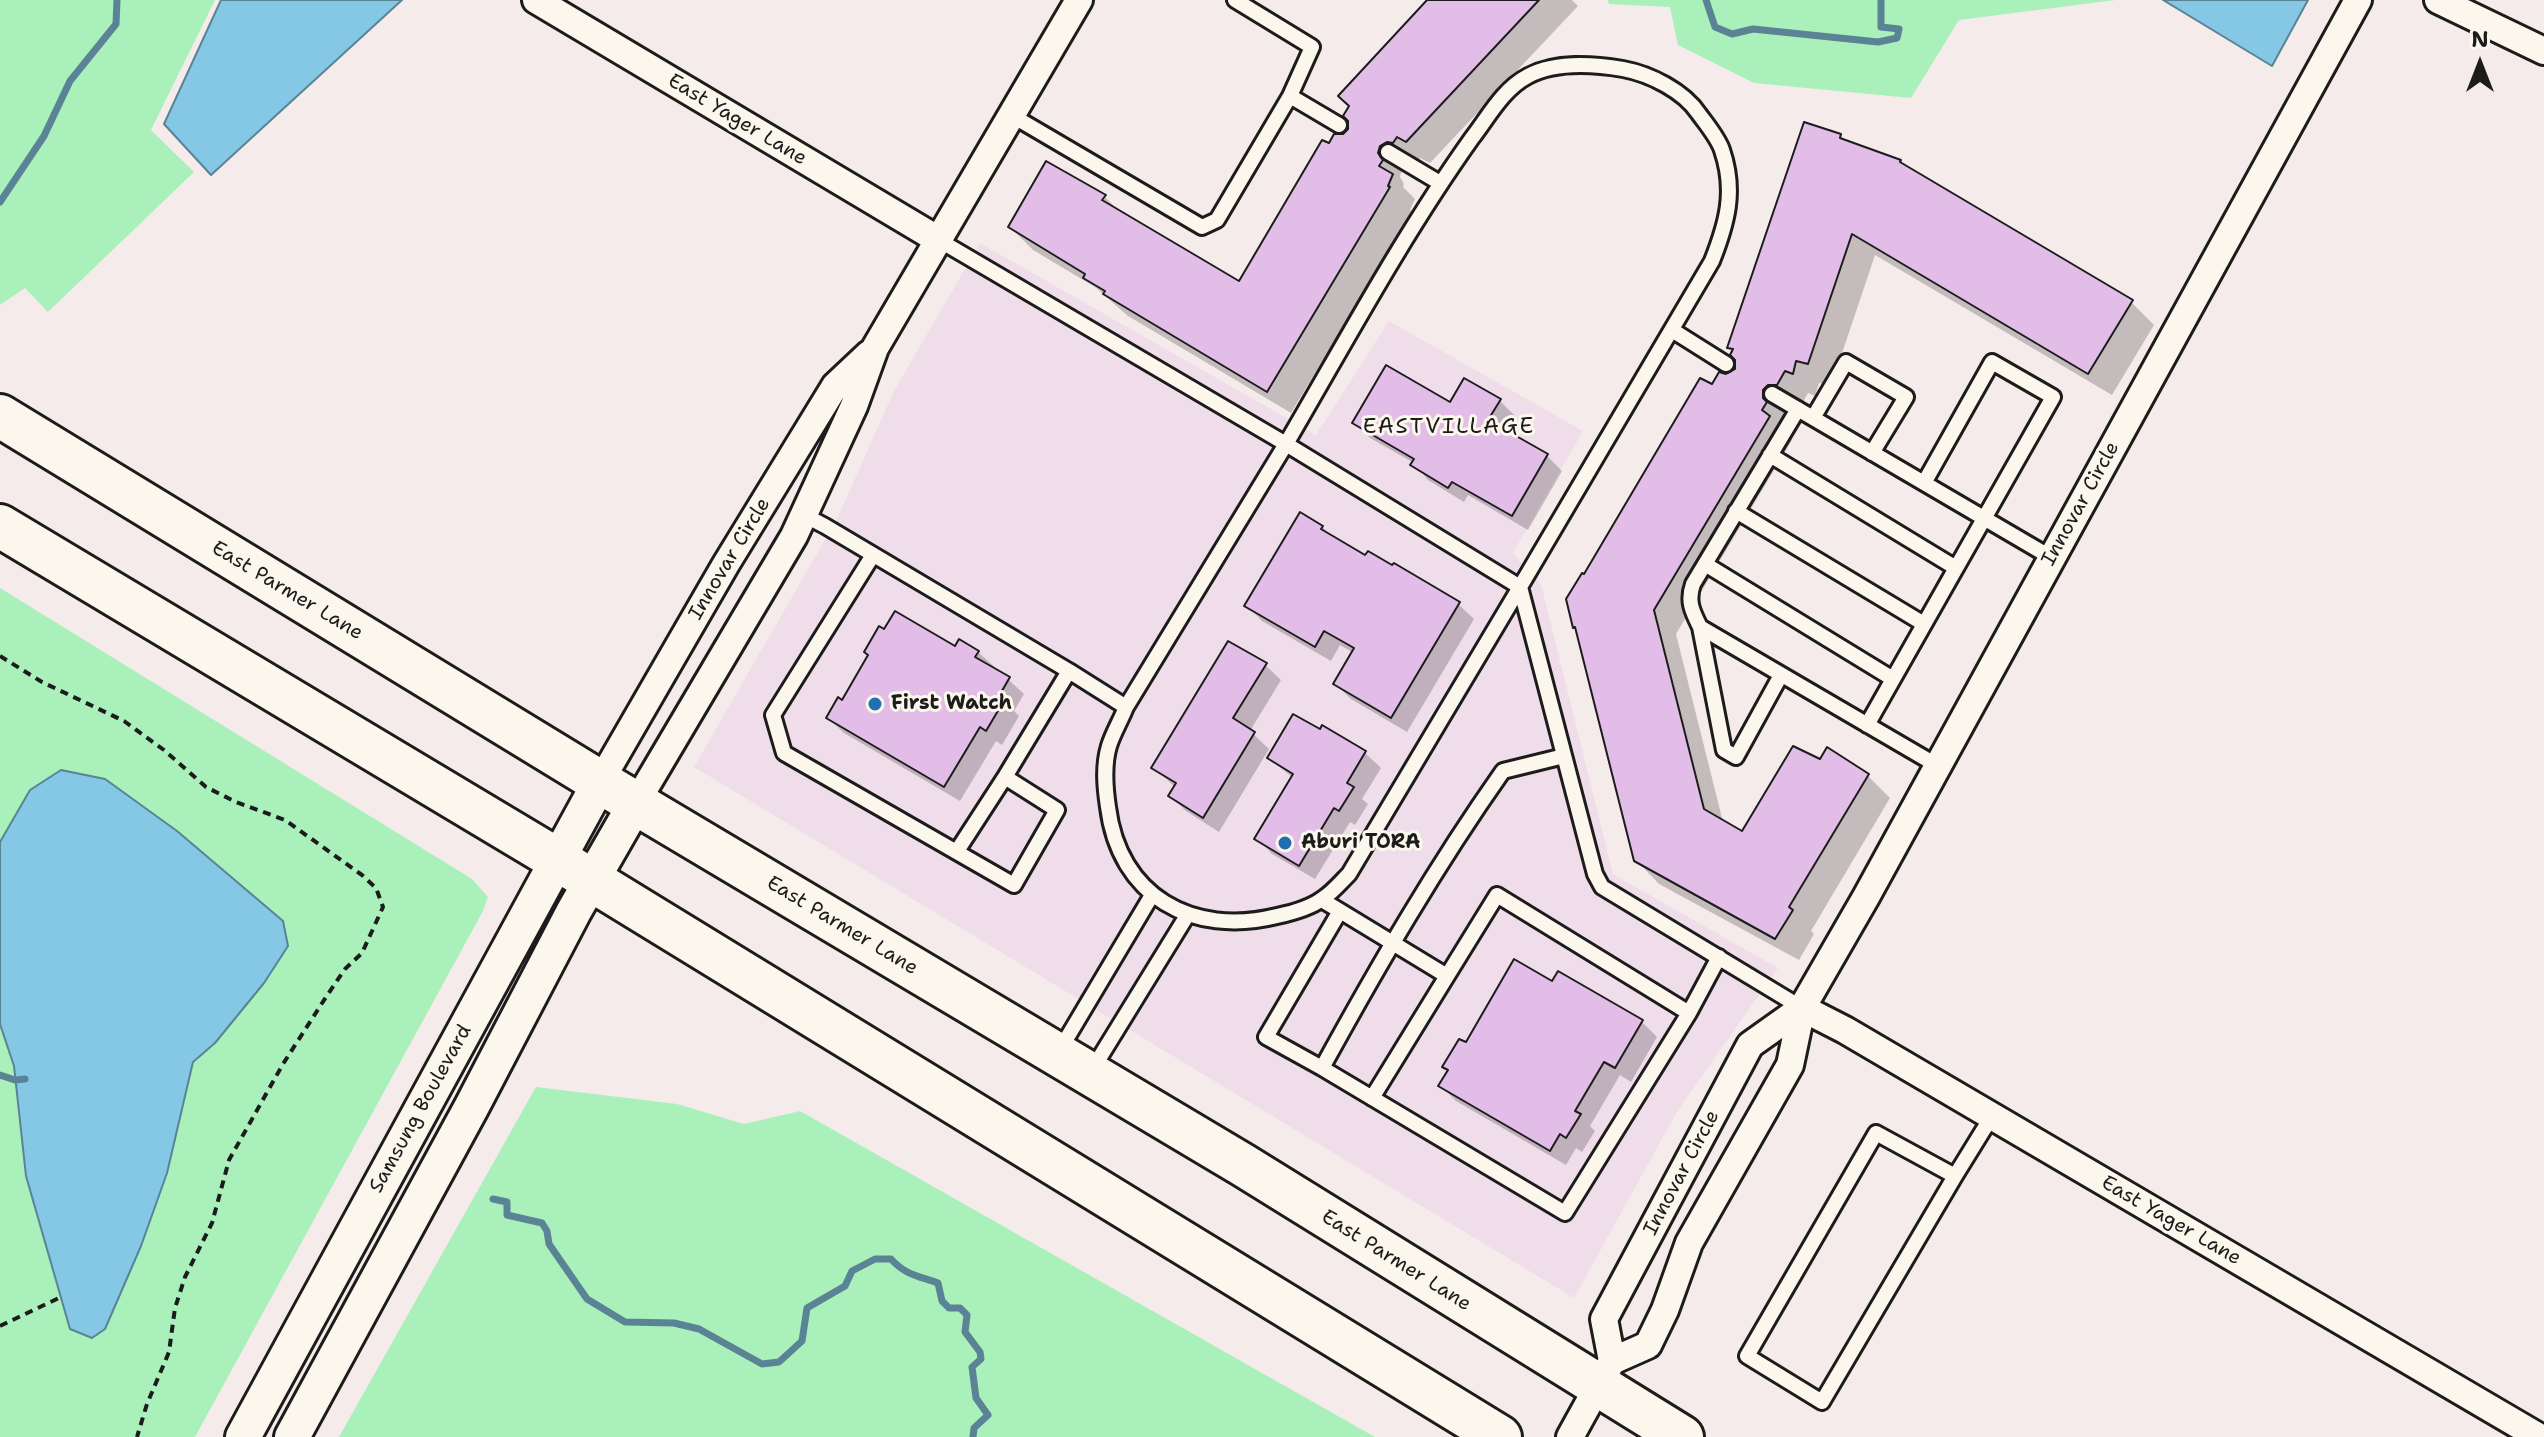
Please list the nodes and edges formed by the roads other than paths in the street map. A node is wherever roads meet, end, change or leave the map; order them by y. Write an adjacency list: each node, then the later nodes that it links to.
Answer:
1 (536, 0): 12 (street, East Yager Lane)
2 (1079, 0): 8 (street, Innovar Circle)
3 (1235, 0): 7 (lane)
4 (2358, 0): 29 (street, Innovar Circle)
5 (2438, 0): 6 (street)
6 (2544, 51)
7 (1290, 96): 8 (lane); 9 (lane)
8 (1011, 115): 12 (street, Innovar Circle)
9 (1339, 125)
10 (1388, 152): 11 (lane)
11 (1440, 183): 13 (lane); 20 (lane)
12 (937, 239): 14 (street, Innovar Circle); 20 (lane)
13 (1672, 330): 15 (lane); 32 (lane)
14 (875, 348): 25 (street, Innovar Circle); 43 (street, Innovar Circle)
15 (1726, 364)
16 (1772, 394): 17 (lane)
17 (1798, 409): 19 (lane); 22 (lane)
18 (0, 416): 43 (main road, East Parmer Lane)
19 (1813, 418): 21 (lane); 21 (lane)
20 (1286, 444): 32 (lane); 38 (lane)
21 (1872, 453): 23 (lane)
22 (1770, 455): 24 (lane); 31 (lane)
23 (1924, 483): 26 (lane); 26 (lane)
24 (1736, 511): 30 (lane); 33 (lane)
25 (804, 515): 28 (lane); 44 (street, Innovar Circle)
26 (1984, 518): 29 (lane); 31 (lane)
27 (0, 526): 46 (main road)
28 (873, 555): 35 (lane); 45 (lane)
29 (2052, 558): 41 (street, Innovar Circle)
30 (1705, 564): 34 (lane); 37 (lane)
31 (1956, 568): 33 (lane)
32 (1520, 587): 40 (lane); 49 (lane)
33 (1924, 624): 37 (lane)
34 (1700, 627): 36 (lane); 36 (lane)
35 (1069, 671): 38 (lane); 42 (lane)
36 (1781, 675): 39 (lane)
37 (1893, 679): 39 (lane)
38 (1126, 707): 48 (lane)
39 (1867, 725): 41 (lane)
40 (1564, 756): 52 (lane); 53 (lane)
41 (1938, 766): 55 (street, Innovar Circle)
42 (1005, 777): 45 (lane); 45 (lane)
43 (600, 782): 44 (main road, East Parmer Lane); 46 (street, Samsung Boulevard)
44 (636, 803): 47 (street, Samsung Boulevard); 57 (main road, East Parmer Lane)
45 (957, 851)
46 (557, 860): 47 (main road); 63 (street, Samsung Boulevard)
47 (593, 881): 64 (street, Samsung Boulevard); 65 (main road)
48 (1152, 895): 51 (lane); 57 (lane)
49 (1322, 900): 50 (lane); 51 (lane)
50 (1340, 911): 52 (lane); 58 (lane)
51 (1188, 914): 57 (lane)
52 (1391, 942): 54 (lane); 58 (lane)
53 (1719, 957): 55 (lane); 56 (lane)
54 (1447, 976): 56 (lane); 59 (lane)
55 (1802, 1008): 60 (street, East Yager Lane); 62 (street, Innovar Circle); 62 (street, Innovar Circle)
56 (1689, 1013): 59 (lane)
57 (1073, 1064): 62 (main road, East Parmer Lane)
58 (1322, 1068): 59 (lane)
59 (1372, 1098)
60 (1992, 1116): 61 (lane); 68 (street, East Yager Lane)
61 (1955, 1176): 61 (lane)
62 (1605, 1374): 66 (street); 67 (main road, East Parmer Lane)
63 (243, 1437)
64 (292, 1437)
65 (1500, 1437)
66 (1570, 1437)
67 (1682, 1437)
68 (2539, 1437)

